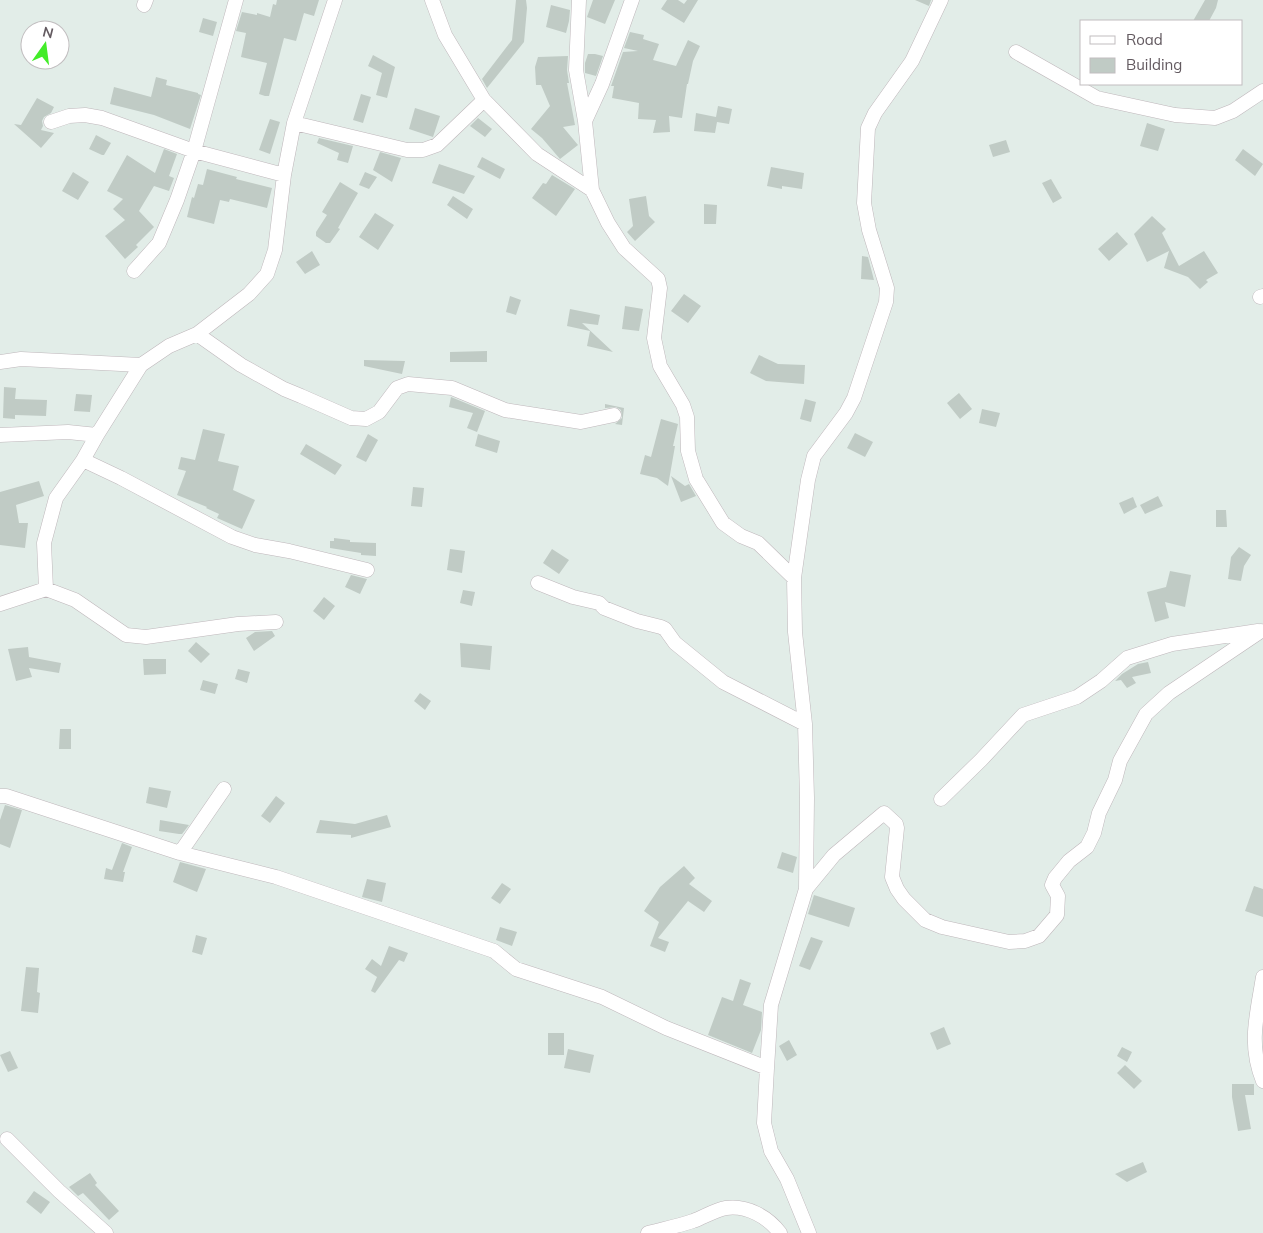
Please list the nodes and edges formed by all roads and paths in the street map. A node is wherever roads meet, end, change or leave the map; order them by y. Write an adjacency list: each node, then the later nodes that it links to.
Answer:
1 (236, 0): 13 (street)
2 (335, 0): 12 (street)
3 (432, 0): 9 (street)
4 (579, 0): 10 (street)
5 (632, 0): 10 (street)
6 (941, 0): 25 (street)
7 (1016, 52): 8 (street)
8 (1263, 91)
9 (484, 100): 12 (street); 15 (street)
10 (585, 121): 15 (street)
11 (51, 122): 13 (street)
12 (294, 123): 14 (street)
13 (194, 152): 14 (street); 16 (street)
14 (284, 175): 17 (street)
15 (592, 190): 25 (street)
16 (134, 271)
17 (197, 334): 19 (street); 20 (street)
18 (0, 362): 19 (street)
19 (141, 365): 22 (street)
20 (614, 415)
21 (0, 435): 22 (street)
22 (97, 435): 23 (street)
23 (83, 460): 24 (street); 27 (street)
24 (367, 570)
25 (794, 578): 31 (street)
26 (538, 583): 31 (street)
27 (46, 589): 28 (street); 29 (street)
28 (0, 604)
29 (276, 622)
30 (1262, 630): 34 (street); 36 (street)
31 (805, 724): 36 (street)
32 (224, 789): 35 (street)
33 (0, 796): 35 (street)
34 (940, 799)
35 (180, 852): 38 (street)
36 (806, 889): 38 (street)
37 (1263, 977): 39 (street)
38 (767, 1068): 44 (street)
39 (1263, 1081)
40 (7, 1139): 41 (street)
41 (106, 1233)
42 (648, 1233): 43 (street)
43 (780, 1233)
44 (809, 1233)

